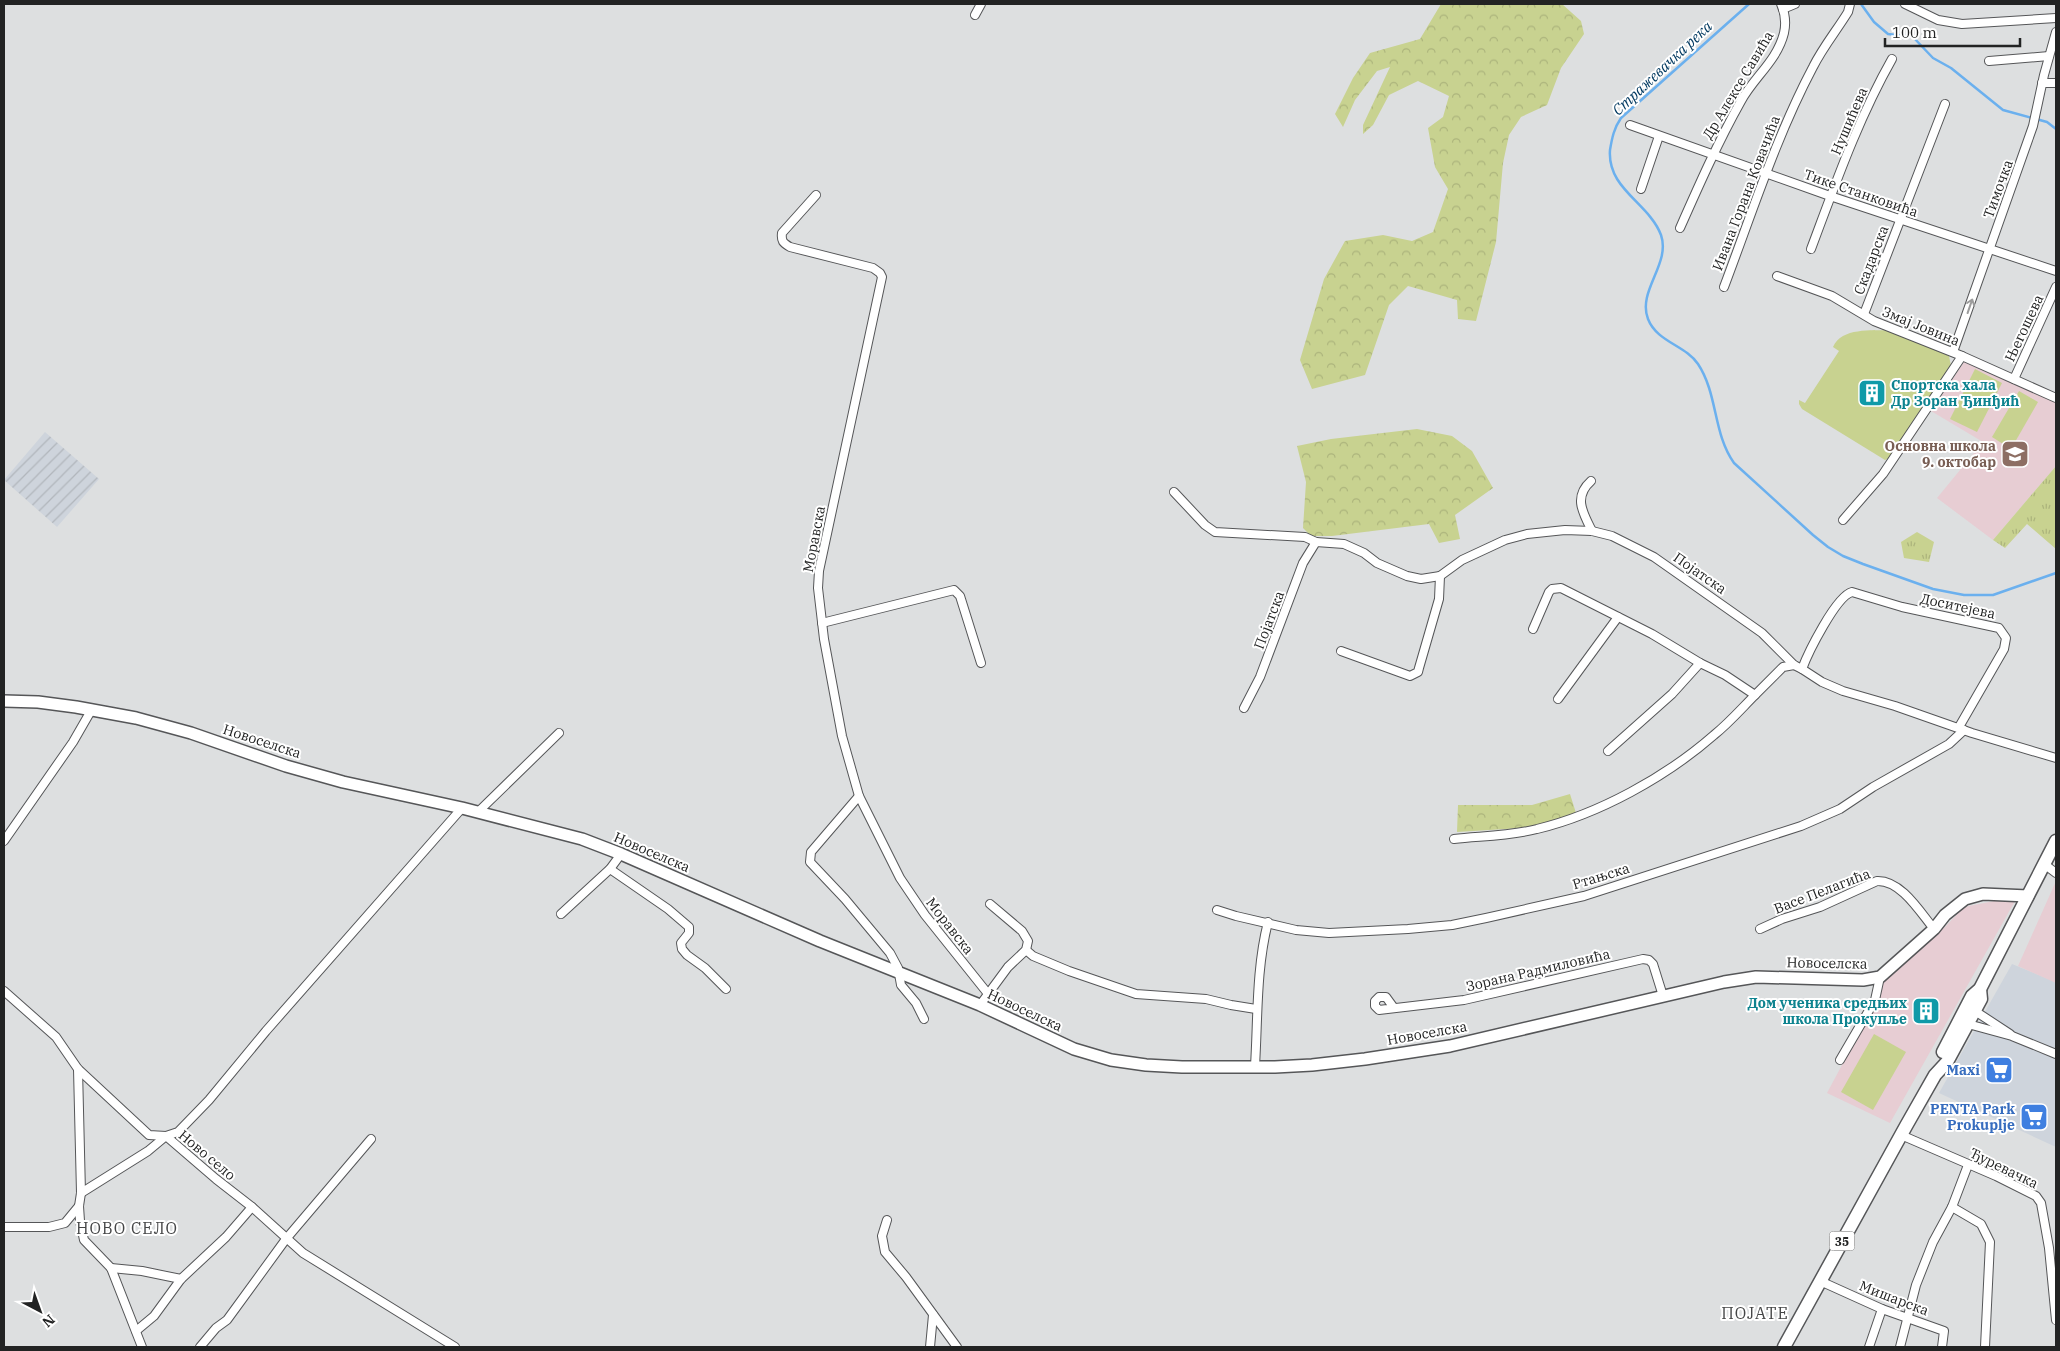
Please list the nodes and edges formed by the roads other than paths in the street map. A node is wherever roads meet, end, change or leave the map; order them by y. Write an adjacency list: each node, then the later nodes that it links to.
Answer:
1 (981, 4): 6 (street)
2 (1795, 4): 5 (street)
3 (1850, 4): 18 (street, Ивана Горана Ковачића)
4 (1905, 4): 7 (street)
5 (1782, 6): 17 (street, Др Алексе Савића)
6 (975, 15)
7 (2056, 18)
8 (2056, 32): 9 (street, Тимочка)
9 (2049, 56): 11 (street); 12 (street, Тимочка)
10 (1892, 59): 21 (street, Нушићева)
11 (1988, 61)
12 (2042, 83): 13 (street); 25 (street, Тимочка)
13 (2056, 83)
14 (1945, 104): 22 (street, Скадарска)
15 (1630, 125): 16 (street, Тике Станковића)
16 (1659, 136): 17 (street, Тике Станковића); 19 (street)
17 (1712, 154): 18 (street, Тике Станковића); 23 (street, Др Алексе Савића)
18 (1764, 173): 21 (street, Тике Станковића); 28 (street, Ивана Горана Ковачића)
19 (1640, 189)
20 (816, 194): 42 (street, Моравска)
21 (1830, 196): 22 (street, Тике Станковића); 24 (street, Нушићева)
22 (1900, 219): 25 (street, Тике Станковића); 30 (street, Скадарска)
23 (1680, 228)
24 (1811, 250)
25 (1989, 250): 26 (street, Тике Станковића); 31 (street, Тимочка, one-way to 25)
26 (2056, 272)
27 (1777, 276): 30 (street, Змај Јовина)
28 (1724, 287)
29 (2056, 287): 33 (street, Његошева)
30 (1864, 314): 31 (street, Змај Јовина)
31 (1954, 352): 32 (street, Змај Јовина)
32 (1962, 356): 33 (street, Змај Јовина); 37 (street)
33 (2014, 379): 34 (street, Змај Јовина)
34 (2056, 398)
35 (1590, 481): 38 (street)
36 (1174, 492): 39 (street)
37 (1843, 520)
38 (1592, 531): 40 (street, Појатска); 47 (street, Појатска)
39 (1316, 542): 40 (street); 51 (street, Појатска)
40 (1440, 576): 44 (street)
41 (1618, 617): 43 (street); 46 (street); 49 (street)
42 (822, 623): 45 (street); 57 (street, Моравска)
43 (1533, 628)
44 (1341, 651)
45 (981, 663)
46 (1700, 663): 48 (street); 55 (street)
47 (1798, 667): 48 (street); 53 (street, Појатска); 53 (street, Доситејева)
48 (1755, 695): 60 (street)
49 (1558, 699)
50 (10, 702): 52 (street, Новоселска)
51 (1244, 708)
52 (92, 709): 58 (street, Новоселска); 61 (street)
53 (1962, 729): 56 (street, Појатска); 71 (street, Ртањска)
54 (559, 733): 59 (street)
55 (1608, 751)
56 (2056, 758)
57 (859, 796): 75 (street); 80 (street, Моравска)
58 (462, 808): 59 (street, Новоселска); 95 (street)
59 (478, 812): 63 (street, Новоселска)
60 (1454, 839)
61 (4, 841)
62 (2056, 841): 64 (main road, 35)
63 (621, 854): 65 (street); 75 (street, Новоселска)
64 (2044, 864): 66 (street); 67 (main road, 35)
65 (610, 869): 70 (street); 77 (street)
66 (2056, 873)
67 (2028, 896): 73 (street, Новоселска); 78 (main road, 35)
68 (990, 904): 74 (street)
69 (1217, 910): 71 (street, Ртањска)
70 (561, 914)
71 (1268, 922): 84 (street)
72 (1760, 929): 73 (street, Васе Пелагића)
73 (1934, 929): 76 (street, Новоселска)
74 (1026, 950): 80 (street); 84 (street)
75 (900, 974): 82 (street, Новоселска); 86 (street)
76 (1880, 977): 81 (street, Новоселска); 90 (street)
77 (726, 989)
78 (1980, 989): 85 (main road, 35); 93 (main road, 35)
79 (4, 991): 92 (street, Ново село)
80 (989, 995): 82 (street)
81 (1663, 996): 83 (street, Зорана Радмиловића); 91 (street, Новоселска)
82 (980, 1006): 91 (street, Новоселска)
83 (1394, 1008)
84 (1256, 1009): 91 (street)
85 (1975, 1011): 87 (main road, 35); 88 (street)
86 (924, 1019)
87 (1968, 1024): 88 (street); 93 (main road, 35)
88 (2012, 1036): 89 (street)
89 (2056, 1054)
90 (1840, 1060)
91 (1255, 1066)
92 (78, 1068): 95 (street, Ново село); 98 (street)
93 (1935, 1075): 94 (main road, 35)
94 (1901, 1135): 97 (street, Ђуревачка); 108 (main road, 35)
95 (166, 1136): 98 (street); 100 (street, Ново село)
96 (371, 1140): 104 (street)
97 (1968, 1165): 101 (street); 105 (street, Ђуревачка)
98 (81, 1193): 99 (street)
99 (79, 1206): 103 (street); 106 (street)
100 (252, 1207): 104 (street, Ново село); 107 (street)
101 (1952, 1207): 111 (street); 123 (street)
102 (887, 1220): 110 (street)
103 (4, 1227)
104 (286, 1239): 115 (street); 116 (street, Ново село)
105 (2054, 1266): 112 (street, Ђуревачка)
106 (111, 1268): 107 (street); 113 (street)
107 (181, 1279): 113 (street)
108 (1820, 1281): 109 (street, Мишарска); 119 (main road, 35)
109 (1882, 1309): 111 (street, Мишарска); 120 (street)
110 (934, 1315): 117 (street); 118 (street)
111 (1907, 1318): 121 (street); 122 (street, Мишарска)
112 (2056, 1320)
113 (136, 1331): 114 (street)
114 (142, 1347)
115 (200, 1347)
116 (455, 1347)
117 (930, 1347)
118 (957, 1347)
119 (1784, 1347)
120 (1869, 1347)
121 (1900, 1347)
122 (1942, 1347)
123 (1985, 1347)

